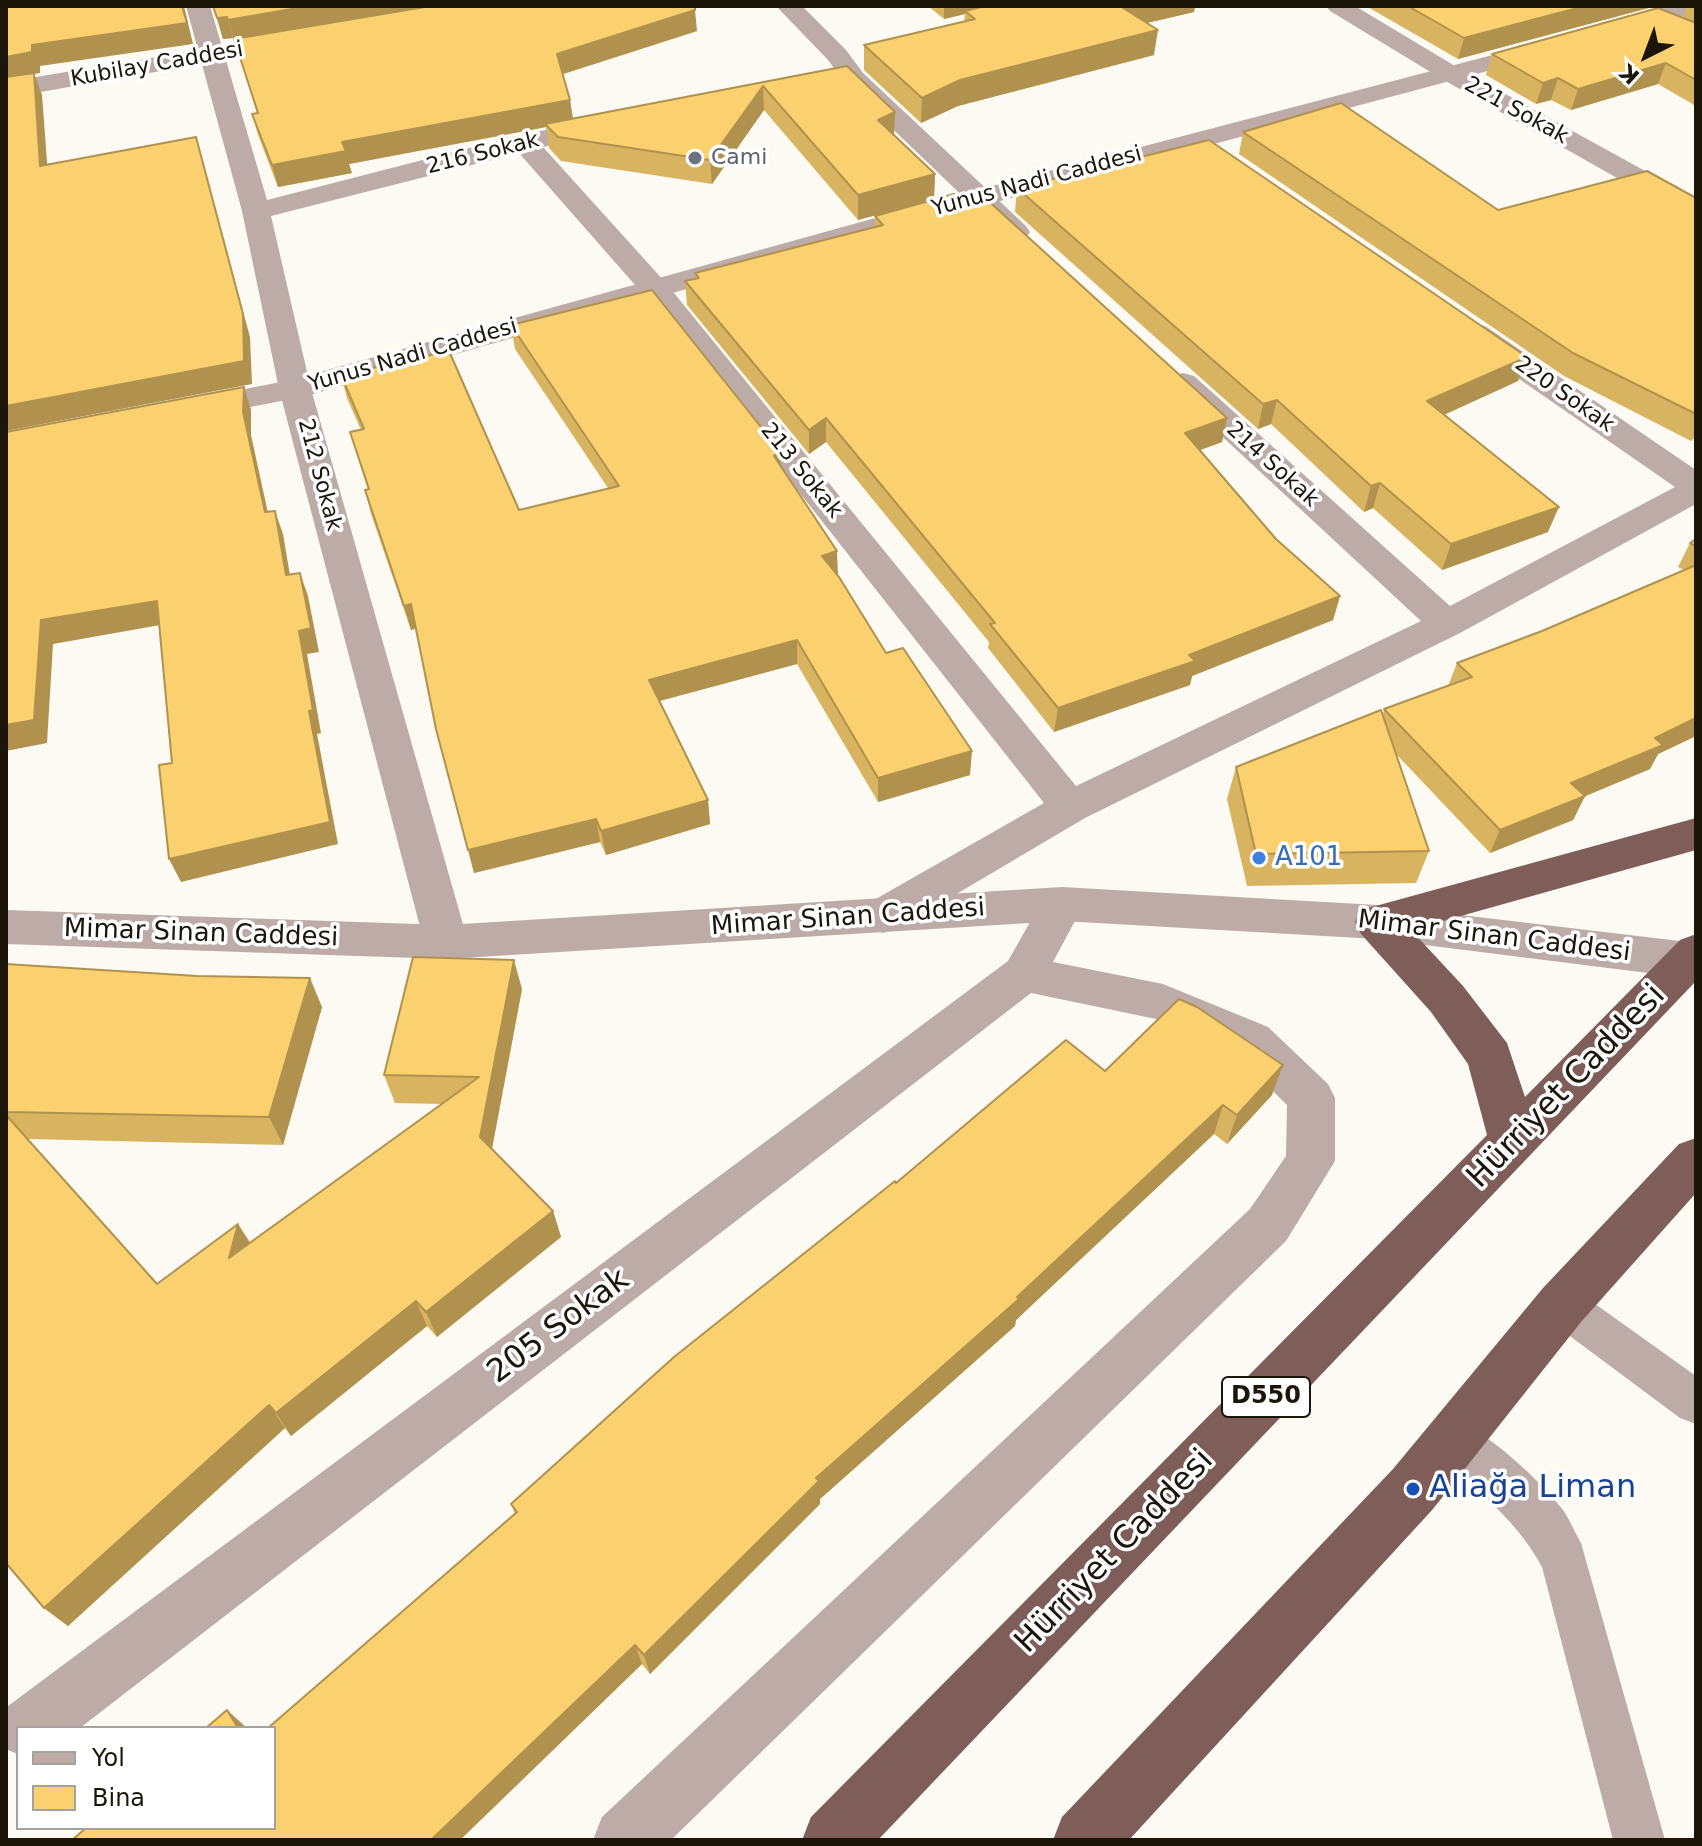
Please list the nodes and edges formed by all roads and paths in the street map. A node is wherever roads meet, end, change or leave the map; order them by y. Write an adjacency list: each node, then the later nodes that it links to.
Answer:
1 (198, 6): 8 (street, 212 Sokak)
2 (788, 6): 15 (street)
3 (1338, 6): 9 (street, 221 Sokak)
4 (1695, 6): 5 (street, Yunus Nadi Caddesi)
5 (1653, 18): 6 (street); 9 (street, Yunus Nadi Caddesi)
6 (1685, 33)
7 (316, 37): 8 (street, Kubilay Caddesi)
8 (211, 55): 10 (street, Kubilay Caddesi); 16 (street, 212 Sokak)
9 (1451, 74): 12 (street, Yunus Nadi Caddesi); 17 (street, 221 Sokak)
10 (6, 90)
11 (584, 131): 13 (street, 216 Sokak)
12 (1195, 140): 14 (street); 15 (street, Yunus Nadi Caddesi)
13 (524, 142): 16 (street, 216 Sokak); 19 (street, 213 Sokak)
14 (1234, 166)
15 (979, 198): 18 (street); 19 (street, Yunus Nadi Caddesi)
16 (256, 211): 22 (street, 212 Sokak)
17 (1696, 211)
18 (1037, 251)
19 (654, 288): 22 (street, Yunus Nadi Caddesi); 26 (street, 213 Sokak)
20 (1452, 317): 24 (street, 220 Sokak)
21 (1166, 368): 25 (street, 214 Sokak)
22 (295, 389): 23 (street, Yunus Nadi Caddesi); 32 (street, 212 Sokak)
23 (158, 415)
24 (1696, 488): 25 (street)
25 (1447, 624): 26 (street)
26 (1070, 807): 29 (street)
27 (1696, 834): 30 (highway)
28 (1062, 904): 29 (street, Mimar Sinan Caddesi); 30 (street, Mimar Sinan Caddesi); 34 (street, 205 Sokak)
29 (883, 916): 32 (street, Mimar Sinan Caddesi)
30 (1377, 922): 33 (street, Mimar Sinan Caddesi); 35 (highway)
31 (6, 927): 32 (street, Mimar Sinan Caddesi)
32 (446, 942)
33 (1693, 958): 35 (highway, Hürriyet Caddesi / D550)
34 (1024, 974): 42 (street, 205 Sokak); 43 (street)
35 (1513, 1143): 44 (highway, Hürriyet Caddesi / D550)
36 (1696, 1159): 37 (highway)
37 (1562, 1305): 38 (lane); 39 (highway)
38 (1696, 1403)
39 (1453, 1441): 45 (highway); 46 (lane)
40 (6, 1708): 41 (street)
41 (18, 1726)
42 (33, 1726)
43 (625, 1840)
44 (834, 1840)
45 (1085, 1840)
46 (1639, 1840)

